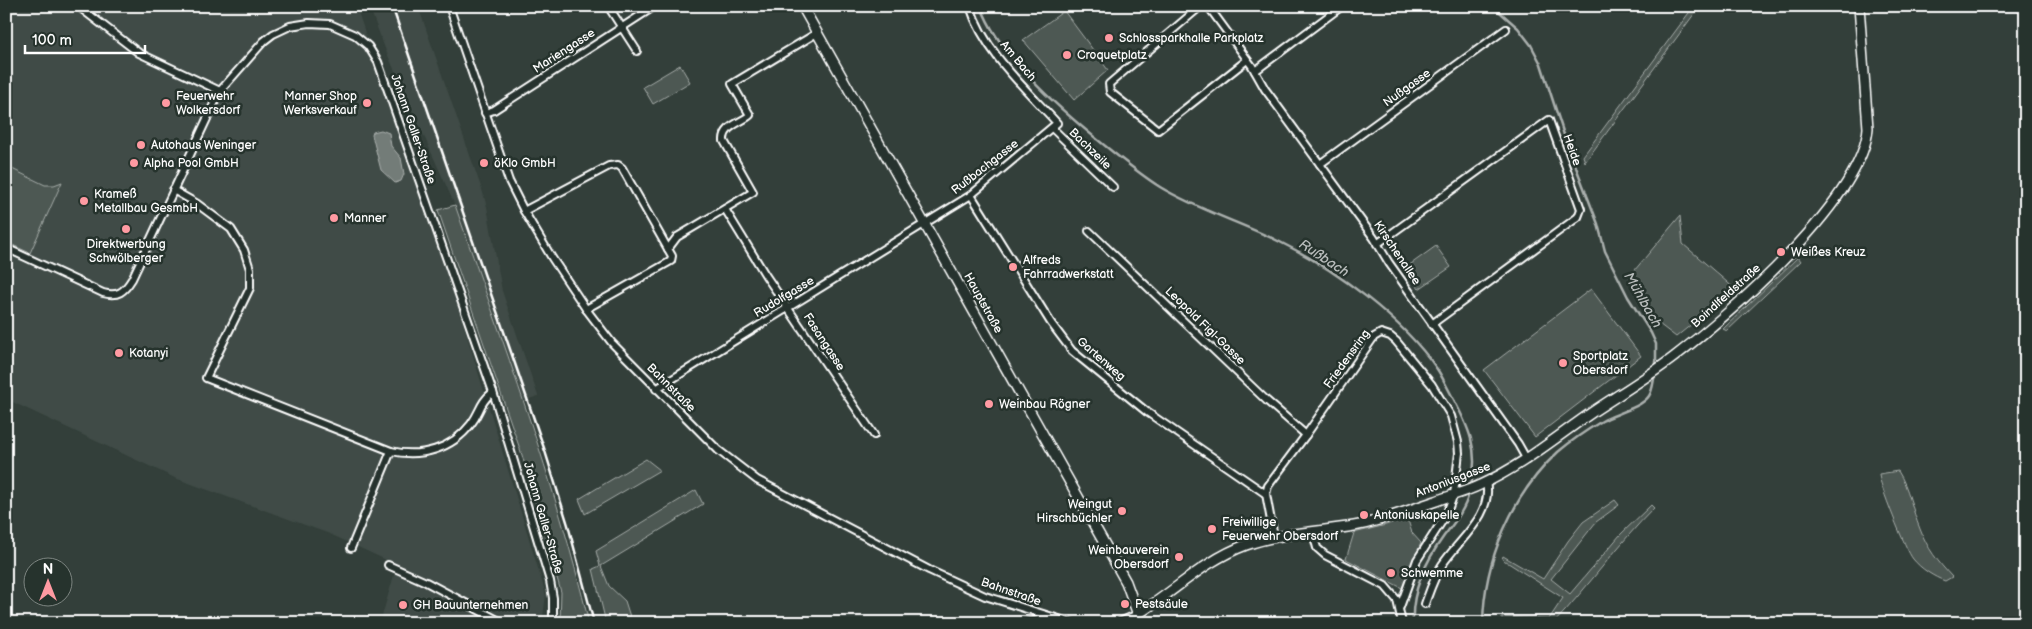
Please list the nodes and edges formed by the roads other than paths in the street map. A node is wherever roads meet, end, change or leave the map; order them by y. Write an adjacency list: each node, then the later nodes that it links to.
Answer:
1 (78, 6): 17 (street)
2 (449, 6): 18 (street, Bahnstraße)
3 (608, 6): 11 (street)
4 (655, 6): 11 (street, Mariengasse)
5 (802, 6): 13 (street, Hauptstraße)
6 (970, 6): 19 (street, Am Bach)
7 (1201, 6): 15 (street)
8 (1208, 6): 15 (street, Kirschenallee)
9 (1342, 6): 16 (street)
10 (1859, 6): 40 (street, Boindlfeldstraße)
11 (622, 28): 14 (street); 18 (street, Mariengasse)
12 (1506, 29): 21 (street, Nußgasse)
13 (817, 33): 25 (street); 27 (street, Hauptstraße)
14 (636, 51)
15 (1247, 60): 16 (street, Kirschenallee)
16 (1255, 71): 21 (street, Kirschenallee)
17 (220, 91): 23 (street, Johann Galler-Straße); 36 (street, Johann Galler-Straße)
18 (485, 113): 26 (street, Bahnstraße)
19 (1058, 123): 20 (street, Rußbachgasse)
20 (1052, 128): 22 (street, Bachzeile); 24 (street, Rußbachgasse)
21 (1320, 164): 29 (street, Kirschenallee)
22 (1112, 187)
23 (173, 190): 30 (street, Johann Galler-Straße); 39 (street)
24 (971, 195): 27 (street, Rußbachgasse); 43 (street, Gartenweg)
25 (725, 210): 31 (street); 32 (street, Fasangasse)
26 (524, 211): 31 (street); 33 (street, Bahnstraße)
27 (924, 225): 32 (street, Rudolfgasse); 51 (street, Hauptstraße)
28 (1089, 231): 38 (street, Leopold Figl-Gasse)
29 (1377, 244): 34 (street, Kirschenallee); 34 (street, Heide)
30 (6, 248)
31 (668, 248): 33 (street)
32 (788, 308): 35 (street, Rudolfgasse); 37 (street, Fasangasse)
33 (586, 310): 35 (street, Bahnstraße)
34 (1432, 324): 40 (street, Kirschenallee)
35 (656, 388): 50 (street, Bahnstraße)
36 (493, 392): 39 (street); 53 (street, Johann Galler-Straße)
37 (874, 435)
38 (1306, 435): 42 (street, Friedensring); 43 (street, Friedensring)
39 (391, 451): 46 (street)
40 (1527, 460): 41 (street, Antoniusgasse)
41 (1486, 482): 42 (street, Antoniusgasse); 48 (street)
42 (1457, 493): 44 (street, Antoniusgasse); 49 (street)
43 (1266, 494): 45 (street)
44 (1313, 533): 45 (street, Antoniusgasse); 49 (street)
45 (1274, 538): 51 (street, Antoniusgasse)
46 (351, 548)
47 (388, 565): 52 (street)
48 (1425, 604)
49 (1400, 607): 57 (street)
50 (1050, 617): 54 (street); 55 (street, Bahnstraße)
51 (1140, 618): 56 (street)
52 (503, 623)
53 (553, 623)
54 (1026, 623)
55 (1070, 623)
56 (1118, 623)
57 (1402, 623)

